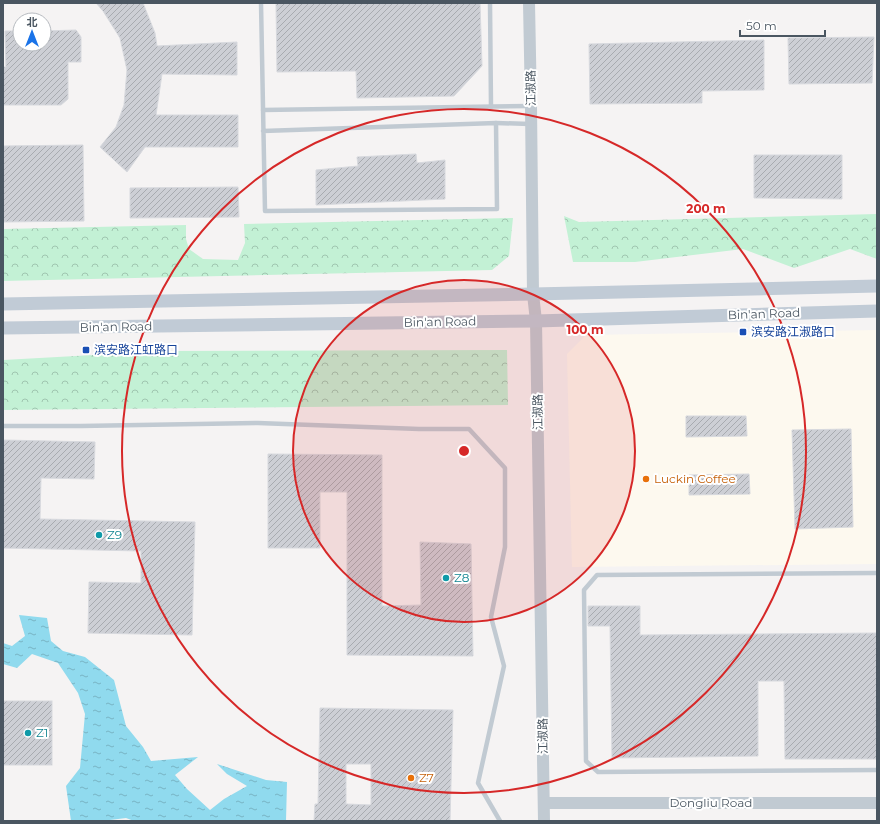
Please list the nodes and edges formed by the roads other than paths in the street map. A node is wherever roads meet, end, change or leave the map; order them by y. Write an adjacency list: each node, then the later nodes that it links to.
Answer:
1 (261, 3): 6 (lane)
2 (490, 3): 5 (lane)
3 (529, 3): 4 (street, 江淑路)
4 (531, 106): 5 (lane); 8 (street, 江淑路)
5 (491, 107): 6 (lane)
6 (263, 110): 9 (lane)
7 (496, 123): 8 (lane); 9 (lane); 9 (lane)
8 (532, 124): 11 (street, 江淑路)
9 (263, 131)
10 (877, 286): 11 (main road, Bin'an Road)
11 (533, 294): 12 (main road, Bin'an Road); 14 (street, 江淑路)
12 (3, 304)
13 (877, 311): 14 (main road, Bin'an Road)
14 (536, 321): 15 (main road, Bin'an Road); 20 (street, 江淑路)
15 (3, 328)
16 (3, 426): 21 (lane)
17 (877, 574): 18 (lane)
18 (877, 770)
19 (877, 802): 20 (street, Dongliu Road)
20 (544, 803): 22 (street, 江淑路)
21 (500, 821)
22 (544, 821)

